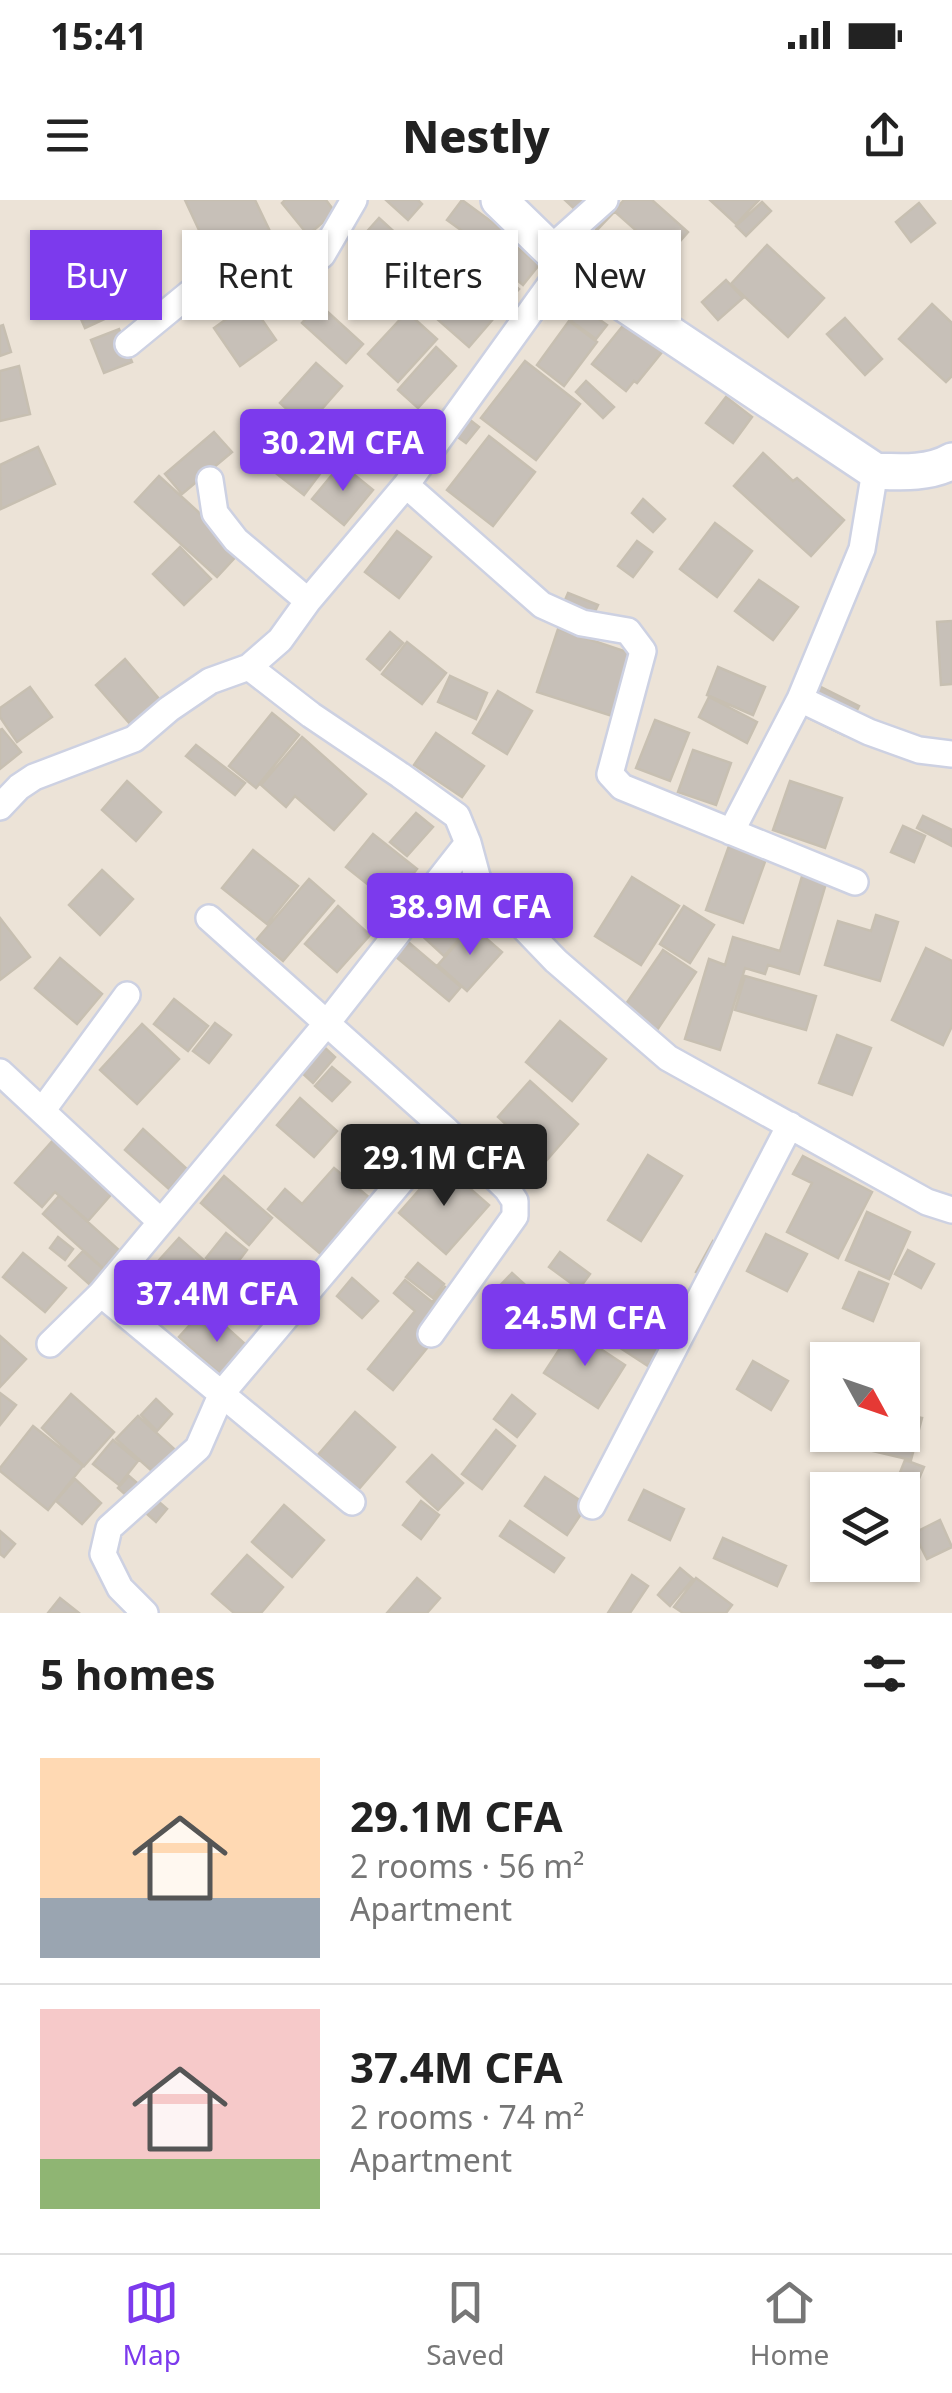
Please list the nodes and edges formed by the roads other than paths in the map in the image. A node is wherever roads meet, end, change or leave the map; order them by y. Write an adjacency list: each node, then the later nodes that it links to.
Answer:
1 (354, 200): 8 (street)
2 (499, 200): 5 (street)
3 (604, 200): 4 (street)
4 (579, 230)
5 (538, 238)
6 (538, 286): 12 (street)
7 (651, 320): 9 (street)
8 (128, 344)
9 (875, 471): 10 (street); 15 (street)
10 (948, 472)
11 (210, 480): 13 (street)
12 (406, 485): 13 (street); 18 (street)
13 (308, 601): 14 (street)
14 (250, 667): 17 (street); 19 (street)
15 (800, 699): 16 (street); 18 (street)
16 (952, 754)
17 (0, 807)
18 (731, 832): 20 (street)
19 (468, 843): 23 (street); 26 (street)
20 (856, 882)
21 (210, 918): 23 (street)
22 (127, 995): 25 (street)
23 (327, 1023): 27 (street); 29 (street)
24 (0, 1072): 25 (street)
25 (42, 1110): 29 (street)
26 (790, 1125): 28 (street); 35 (street)
27 (445, 1128): 31 (street); 33 (street)
28 (952, 1210)
29 (160, 1221): 30 (street)
30 (102, 1294): 32 (street); 33 (street)
31 (432, 1334)
32 (50, 1344)
33 (222, 1394): 34 (street); 36 (street)
34 (352, 1502)
35 (592, 1506)
36 (140, 1611)

